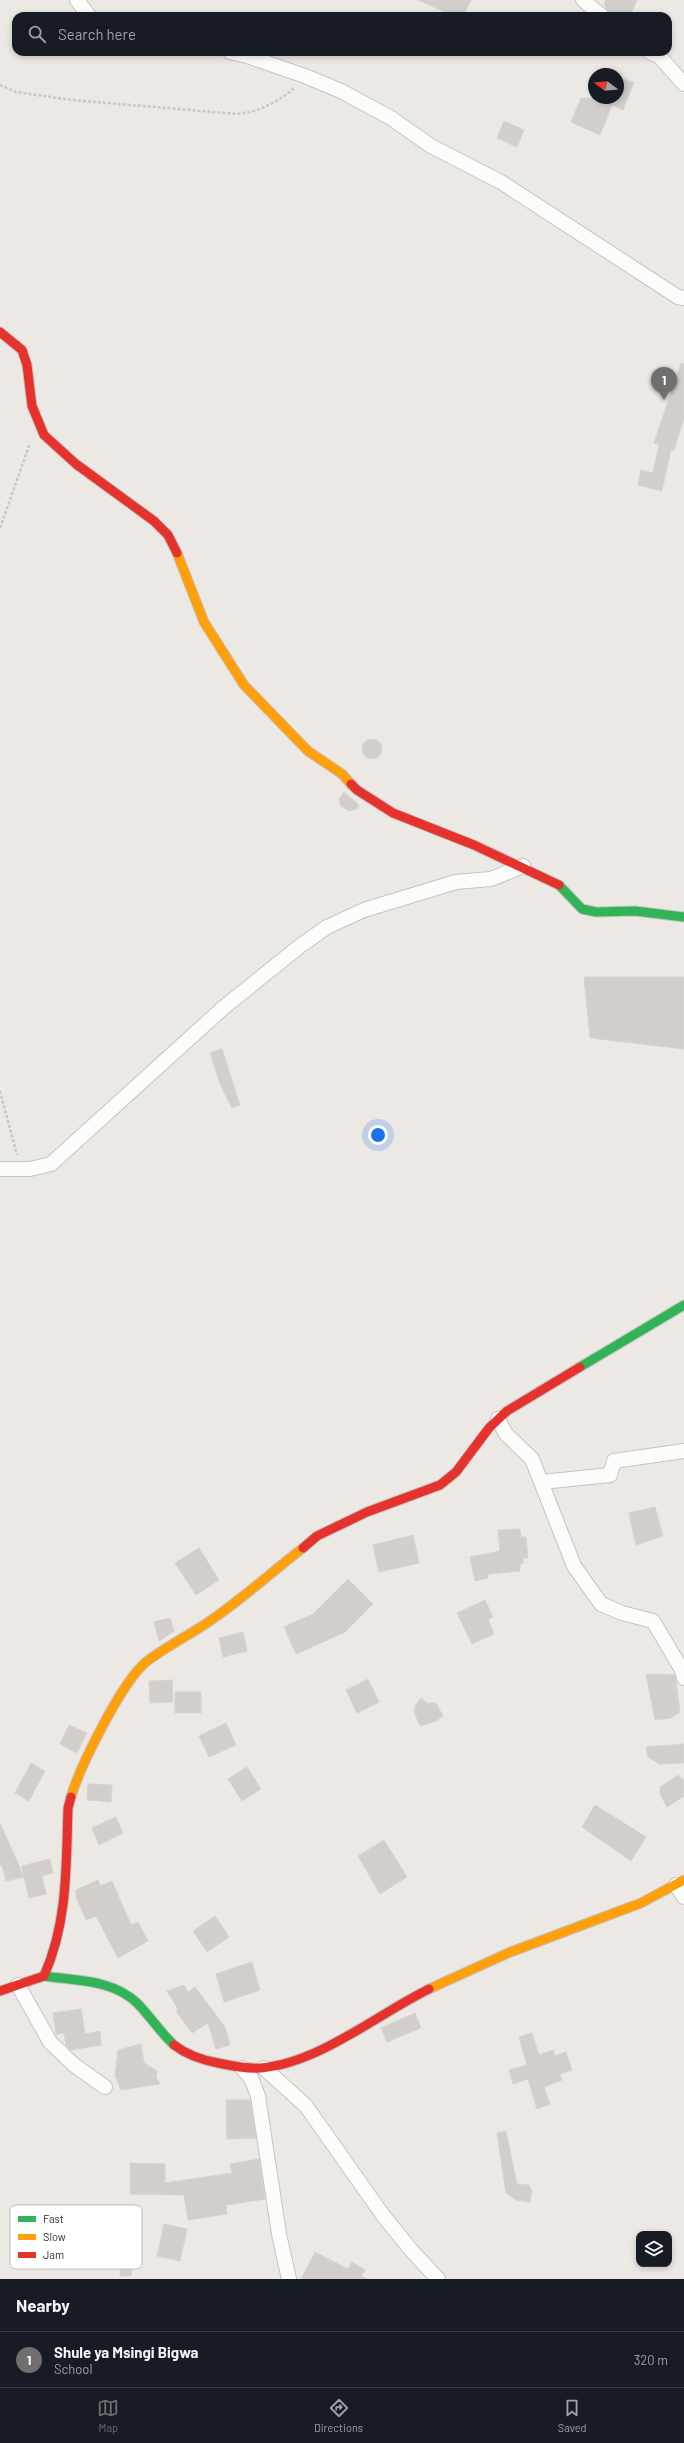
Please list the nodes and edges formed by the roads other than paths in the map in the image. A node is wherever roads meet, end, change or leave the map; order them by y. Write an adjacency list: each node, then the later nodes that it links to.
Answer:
1 (77, 0): 3 (street)
2 (583, 0): 4 (street)
3 (86, 12)
4 (597, 12)
5 (247, 56): 8 (street)
6 (659, 56): 7 (street)
7 (684, 84)
8 (684, 298)
9 (0, 332): 10 (street)
10 (522, 866): 11 (street); 12 (street)
11 (684, 917)
12 (0, 1169)
13 (684, 1305): 14 (street)
14 (498, 1419): 16 (street); 20 (street)
15 (684, 1450): 16 (street)
16 (542, 1482): 17 (street)
17 (684, 1678)
18 (680, 1882): 19 (street); 24 (street)
19 (684, 1897)
20 (44, 1976): 21 (street); 23 (street)
21 (18, 1985): 22 (street); 25 (street)
22 (0, 1991)
23 (242, 2068): 24 (street); 26 (street)
24 (264, 2068): 27 (street)
25 (105, 2086)
26 (289, 2279)
27 (438, 2279)

